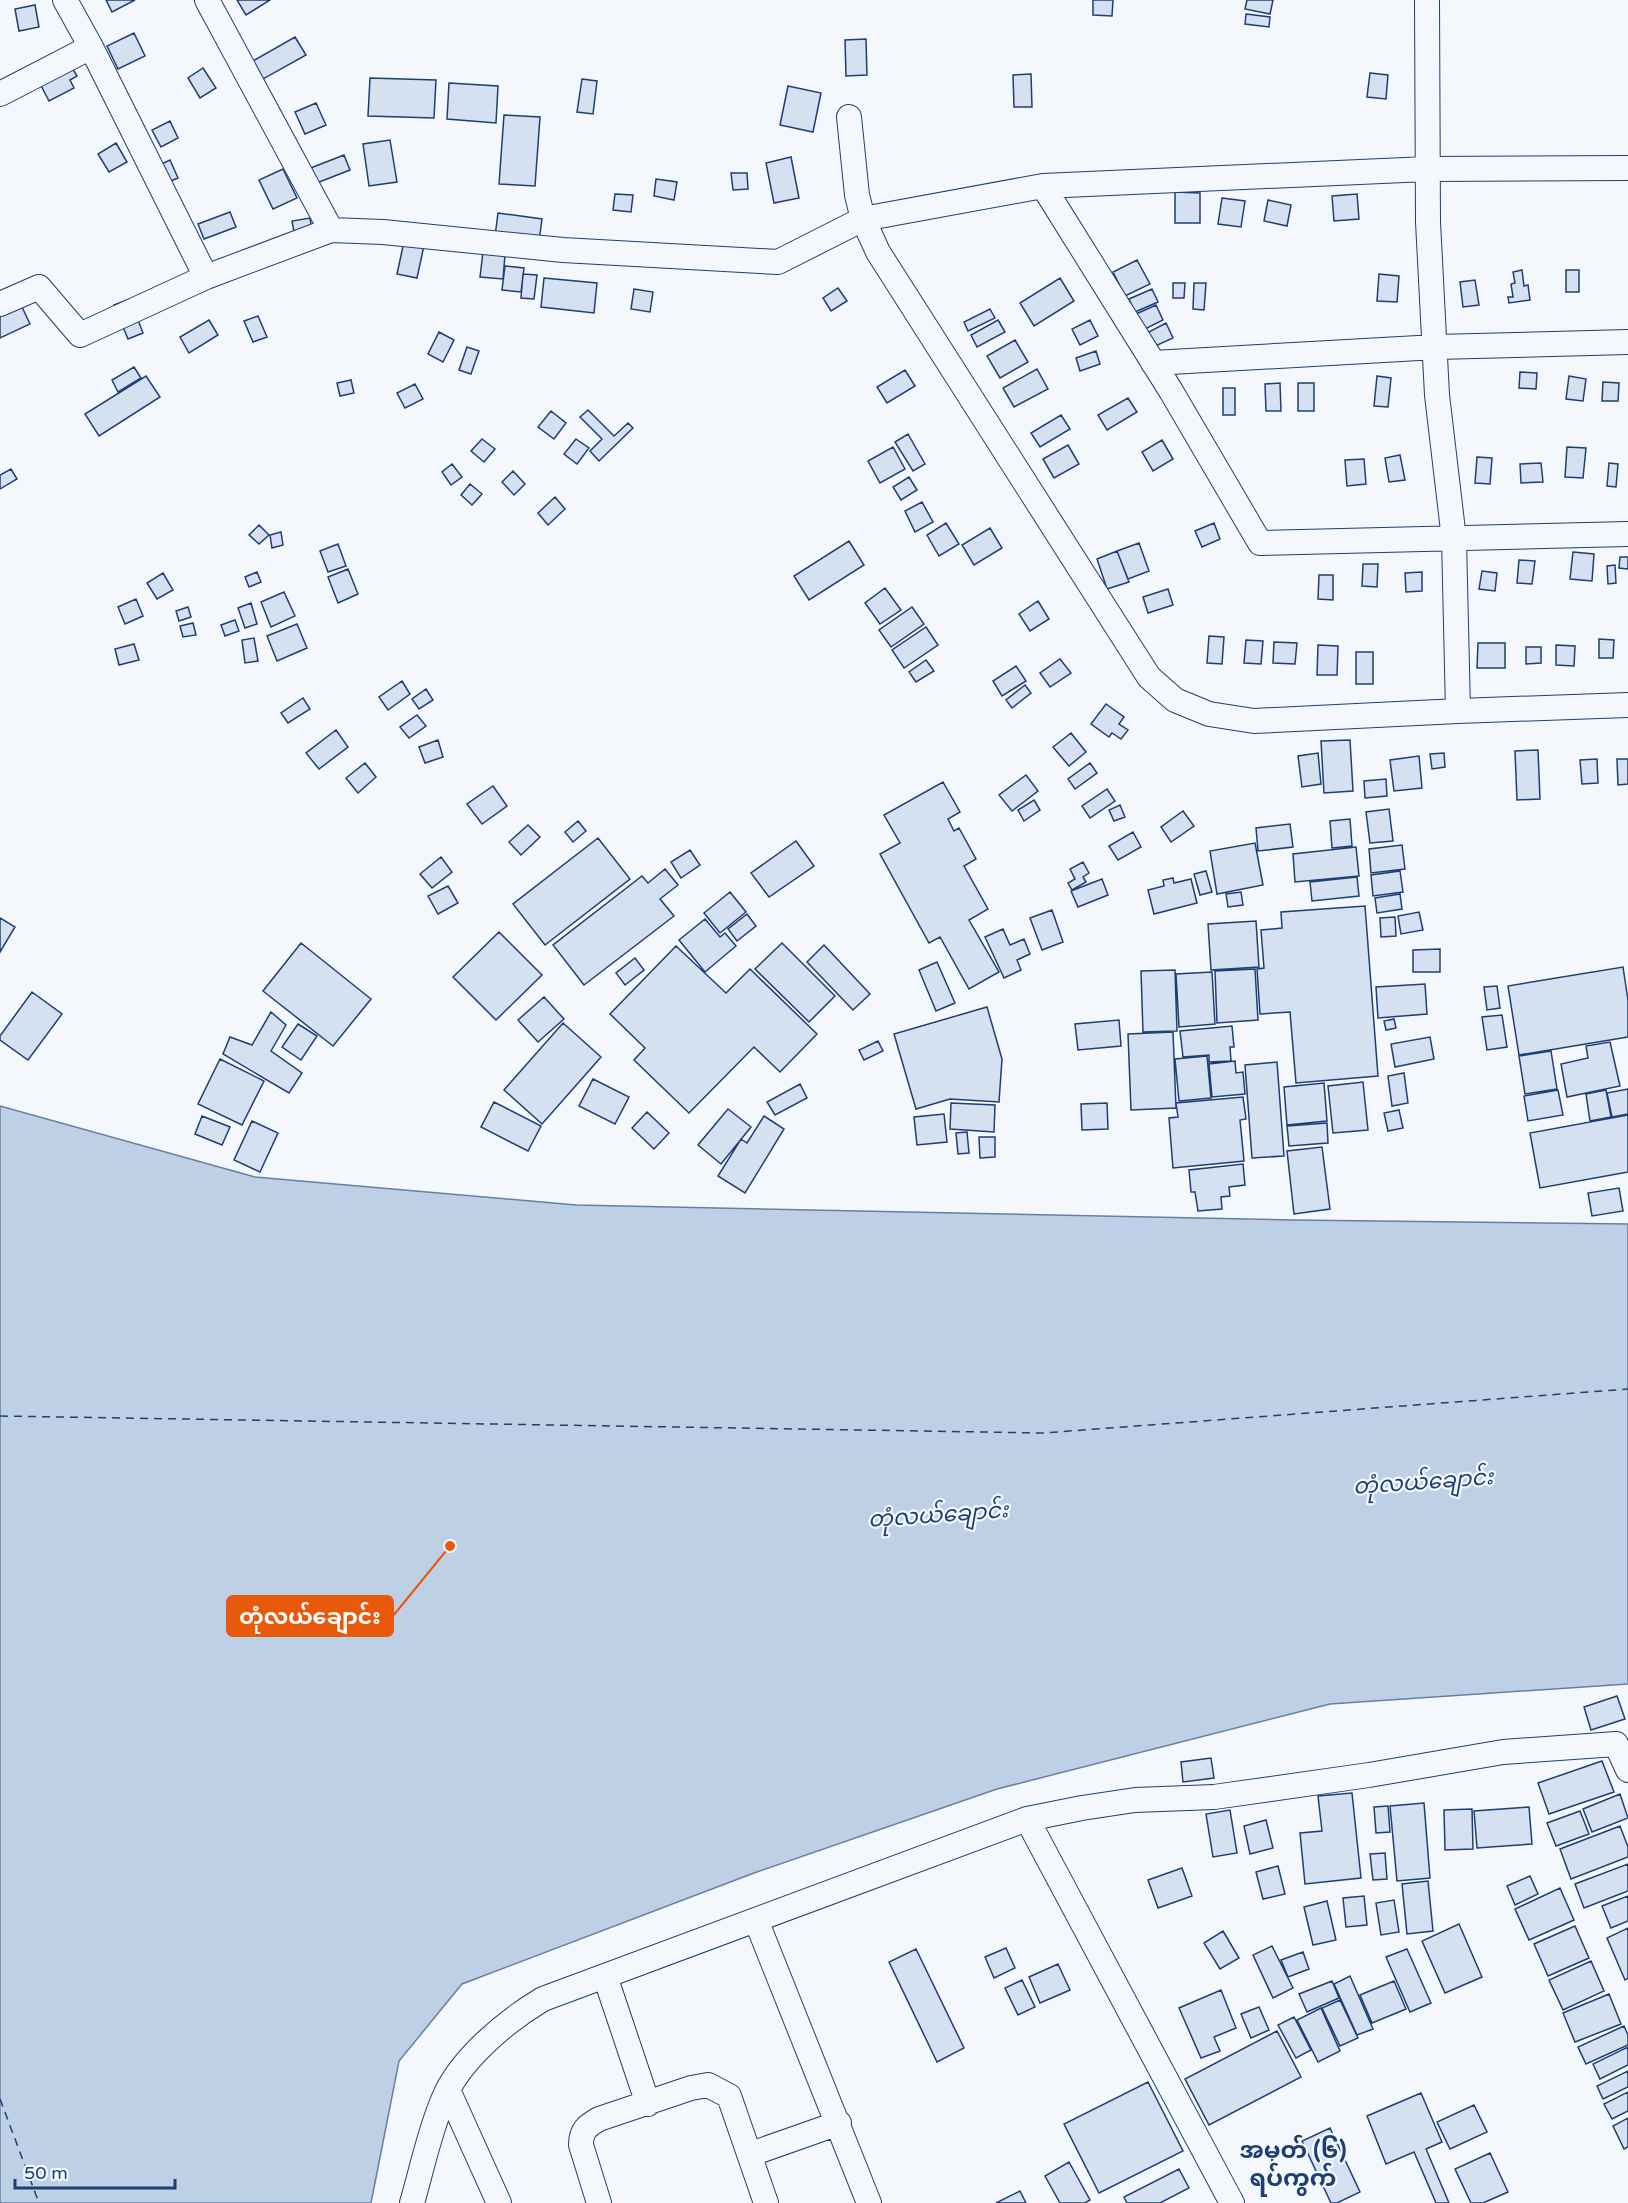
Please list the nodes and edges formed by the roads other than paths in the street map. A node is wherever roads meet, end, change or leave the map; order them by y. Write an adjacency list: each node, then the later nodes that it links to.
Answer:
1 (65, 0): 4 (street)
2 (207, 0): 11 (street)
3 (1427, 0): 8 (street)
4 (91, 46): 5 (street); 12 (street)
5 (0, 94)
6 (849, 117): 10 (street)
7 (1628, 168): 8 (street)
8 (1427, 169): 9 (street); 15 (street)
9 (1043, 186): 10 (street); 16 (street)
10 (863, 219): 11 (street); 20 (street)
11 (331, 230): 12 (street)
12 (206, 277): 13 (street)
13 (0, 304)
14 (1628, 342): 15 (street)
15 (1436, 347): 16 (street); 18 (street)
16 (1153, 363): 18 (street)
17 (1628, 534): 18 (street)
18 (1454, 539): 20 (street)
19 (1628, 705): 20 (street)
20 (1458, 711)
21 (1628, 1770): 22 (street)
22 (1027, 1819): 23 (street); 34 (street)
23 (756, 1920): 24 (street); 27 (street)
24 (604, 1976): 25 (street); 26 (street)
25 (448, 2090): 29 (street); 30 (street)
26 (648, 2104): 28 (street); 31 (street)
27 (839, 2123): 28 (street); 33 (street)
28 (751, 2154): 32 (street)
29 (412, 2203)
30 (499, 2203)
31 (599, 2203)
32 (766, 2203)
33 (869, 2203)
34 (1232, 2203)

